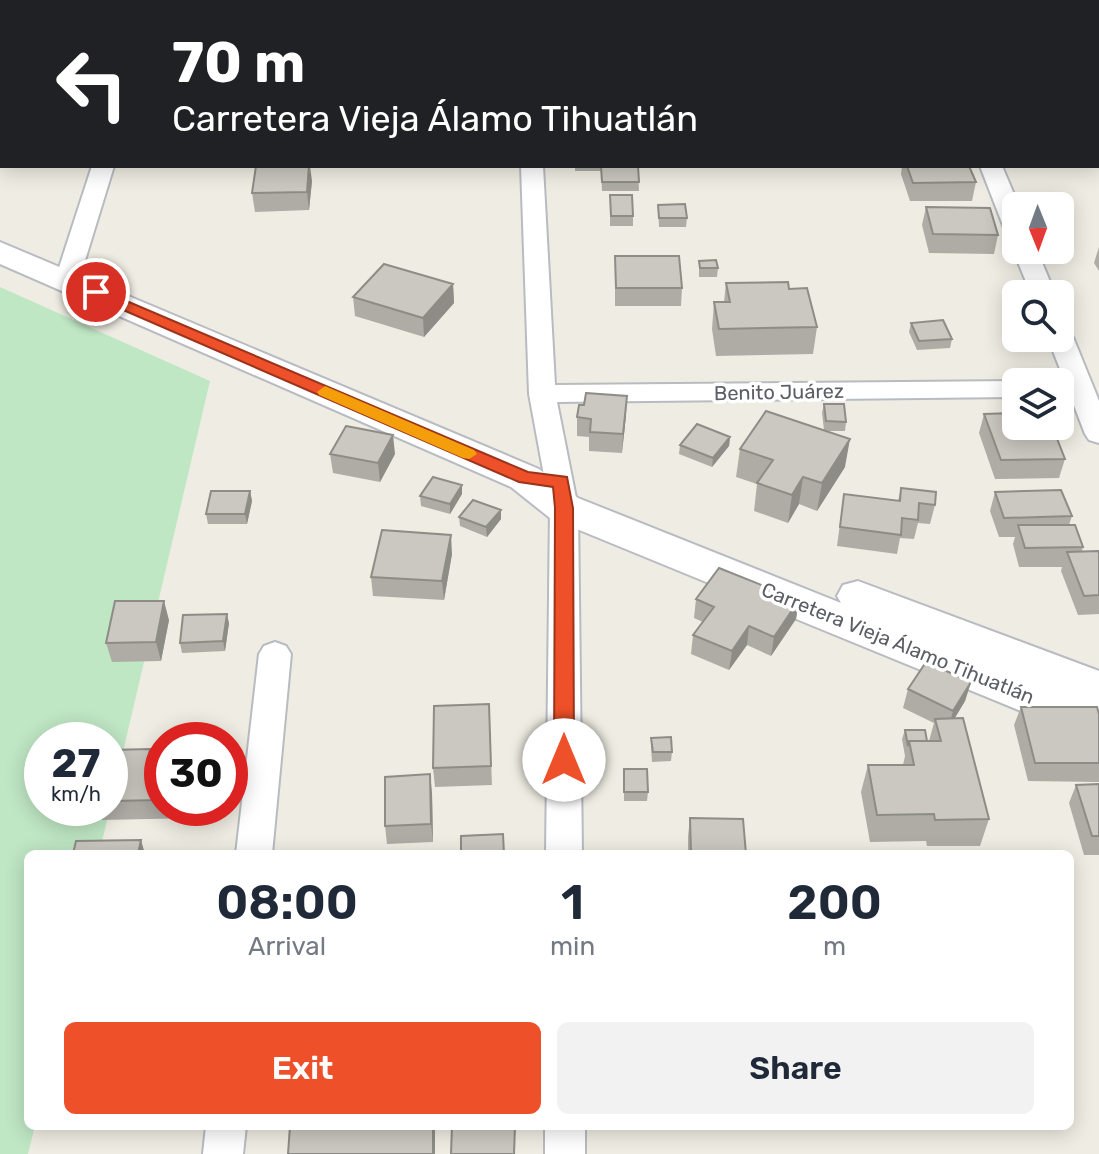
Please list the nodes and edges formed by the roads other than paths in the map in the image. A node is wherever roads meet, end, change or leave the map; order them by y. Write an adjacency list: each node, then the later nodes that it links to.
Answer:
1 (102, 168): 6 (street)
2 (532, 168): 10 (street)
3 (992, 168): 4 (street)
4 (1002, 193)
5 (0, 252): 6 (main road, Carretera Vieja Álamo Tihuatlán)
6 (67, 280): 12 (main road, Carretera Vieja Álamo Tihuatlán)
7 (1066, 352): 9 (street)
8 (1002, 389): 10 (street, Benito Juárez)
9 (1080, 389): 11 (street)
10 (542, 394): 12 (street)
11 (1099, 434)
12 (550, 489): 14 (main road, Carretera Vieja Álamo Tihuatlán); 15 (main road, Carretera Vieja Álamo Tihuatlán); 17 (street)
13 (275, 654): 16 (street)
14 (1099, 689)
15 (1099, 725)
16 (254, 850)
17 (564, 850)
18 (226, 1130): 20 (street)
19 (565, 1130): 21 (street)
20 (223, 1154)
21 (565, 1154)

